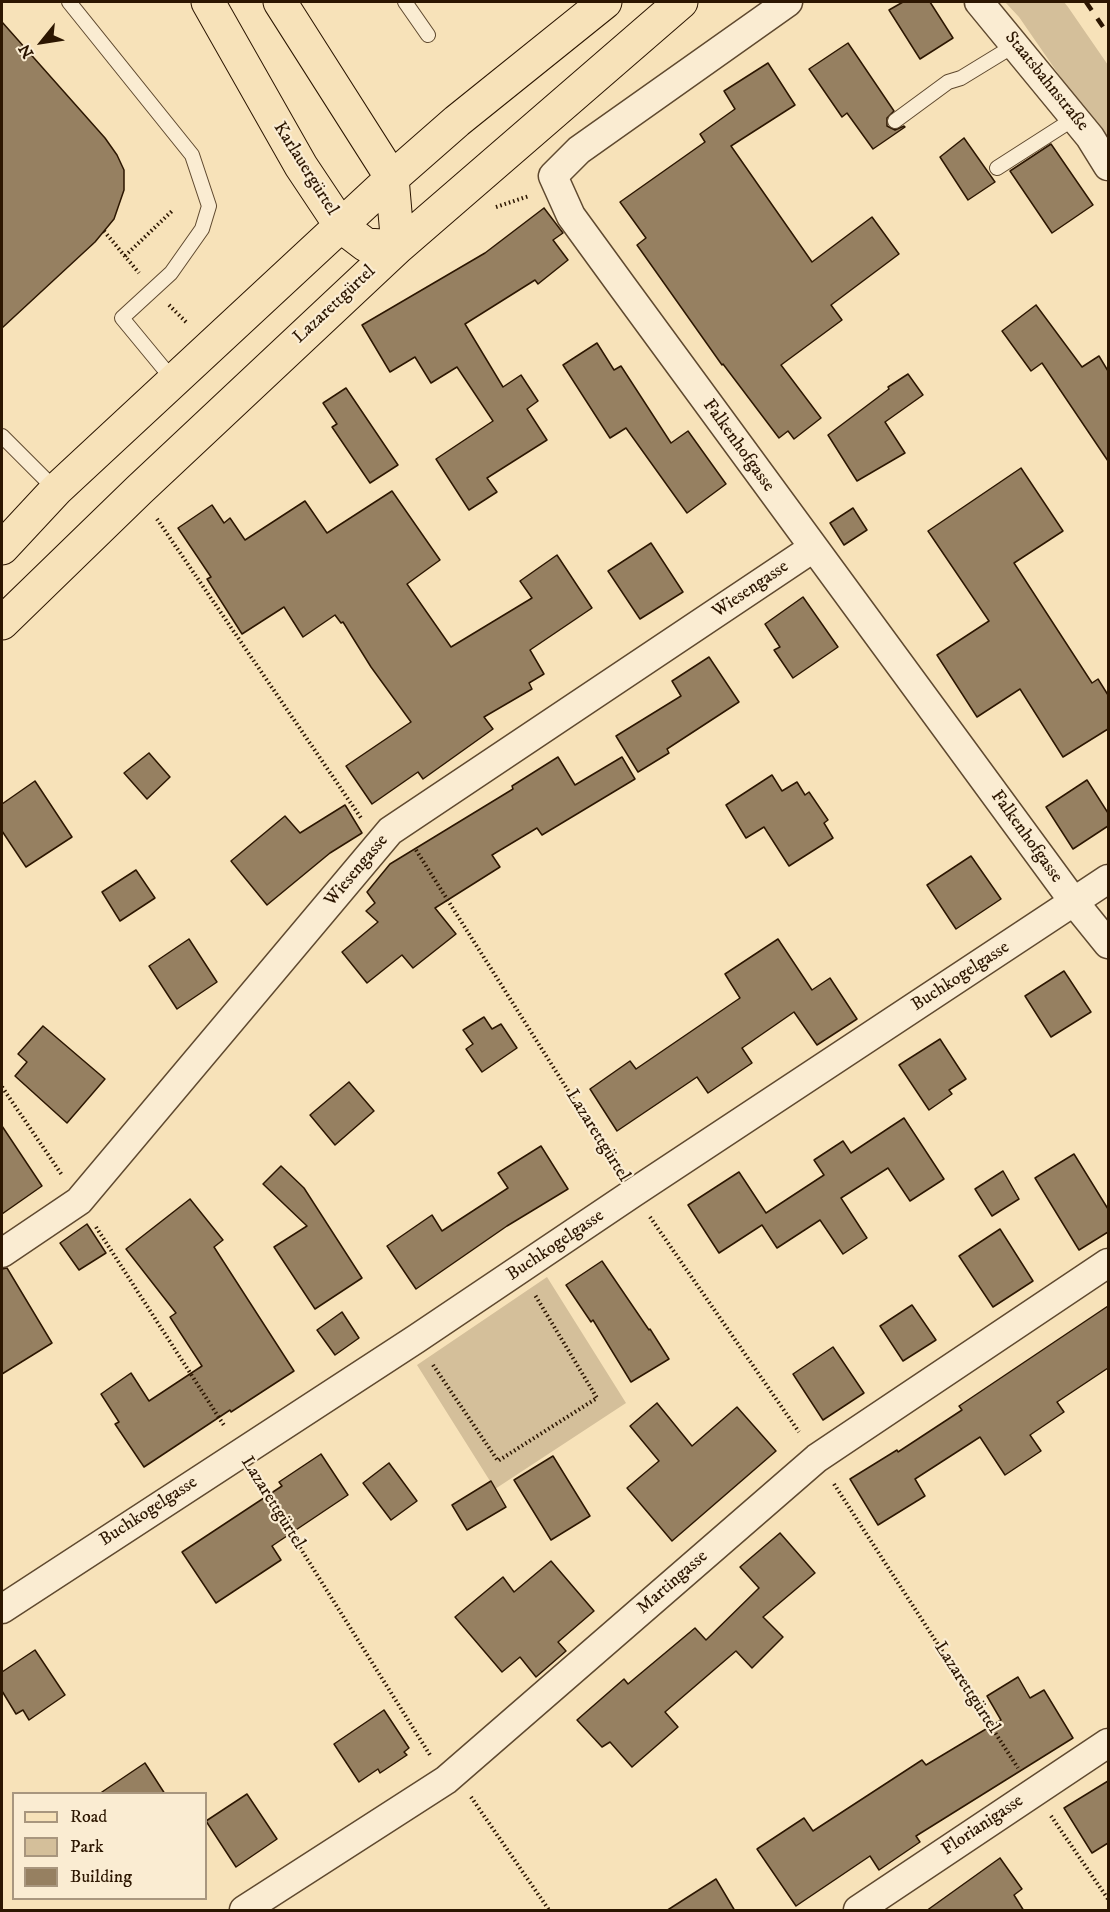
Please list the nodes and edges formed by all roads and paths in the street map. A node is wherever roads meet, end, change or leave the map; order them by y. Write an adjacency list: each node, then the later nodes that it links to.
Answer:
1 (69, 2): 22 (lane)
2 (208, 2): 19 (main road, Karlauergürtel)
3 (280, 2): 15 (main road)
4 (405, 2): 9 (lane)
5 (605, 2): 15 (main road)
6 (681, 2): 20 (main road, Lazarettgürtel)
7 (788, 2): 16 (street, Falkenhofgasse)
8 (979, 2): 10 (street, Staatsbahnstraße)
9 (429, 35)
10 (1015, 45): 11 (street, Staatsbahnstraße); 12 (lane)
11 (1075, 118): 13 (street, Staatsbahnstraße); 14 (lane)
12 (895, 121)
13 (1108, 166)
14 (997, 168)
15 (392, 178): 19 (main road); 20 (main road)
16 (562, 196): 17 (path); 27 (street, Falkenhofgasse)
17 (491, 203)
18 (172, 211): 21 (path)
19 (341, 226): 20 (main road, Karlauergürtel); 22 (main road)
20 (398, 247): 28 (main road, Lazarettgürtel)
21 (125, 256)
22 (174, 381): 24 (main road)
23 (2, 436): 24 (lane)
24 (56, 490): 26 (main road)
25 (157, 519): 29 (path, Lazarettgürtel)
26 (2, 548)
27 (813, 548): 29 (street, Wiesengasse); 31 (street, Falkenhofgasse)
28 (2, 623)
29 (389, 834): 34 (path, Lazarettgürtel); 35 (street, Wiesengasse)
30 (1108, 879): 31 (street, Buchkogelgasse)
31 (1074, 902): 32 (street, Falkenhofgasse); 34 (street, Buchkogelgasse)
32 (1108, 944)
33 (2, 1087): 35 (path, Lazarettgürtel)
34 (633, 1193): 38 (street, Buchkogelgasse); 40 (path, Lazarettgürtel)
35 (79, 1201): 36 (street, Wiesengasse); 41 (path, Lazarettgürtel)
36 (2, 1252)
37 (1108, 1263): 45 (street, Martingasse)
38 (519, 1270): 39 (street, Buchkogelgasse); 39 (path)
39 (416, 1339): 41 (street, Buchkogelgasse)
40 (806, 1441)
41 (240, 1452): 43 (street, Buchkogelgasse); 45 (path, Lazarettgürtel)
42 (834, 1484): 46 (path, Lazarettgürtel)
43 (2, 1609)
44 (1108, 1743): 46 (street, Florianigasse)
45 (446, 1780): 48 (street, Martingasse); 49 (path, Lazarettgürtel)
46 (1034, 1792): 47 (path, Lazarettgürtel); 50 (street, Florianigasse)
47 (1108, 1899)
48 (244, 1911)
49 (549, 1911)
50 (858, 1911)

